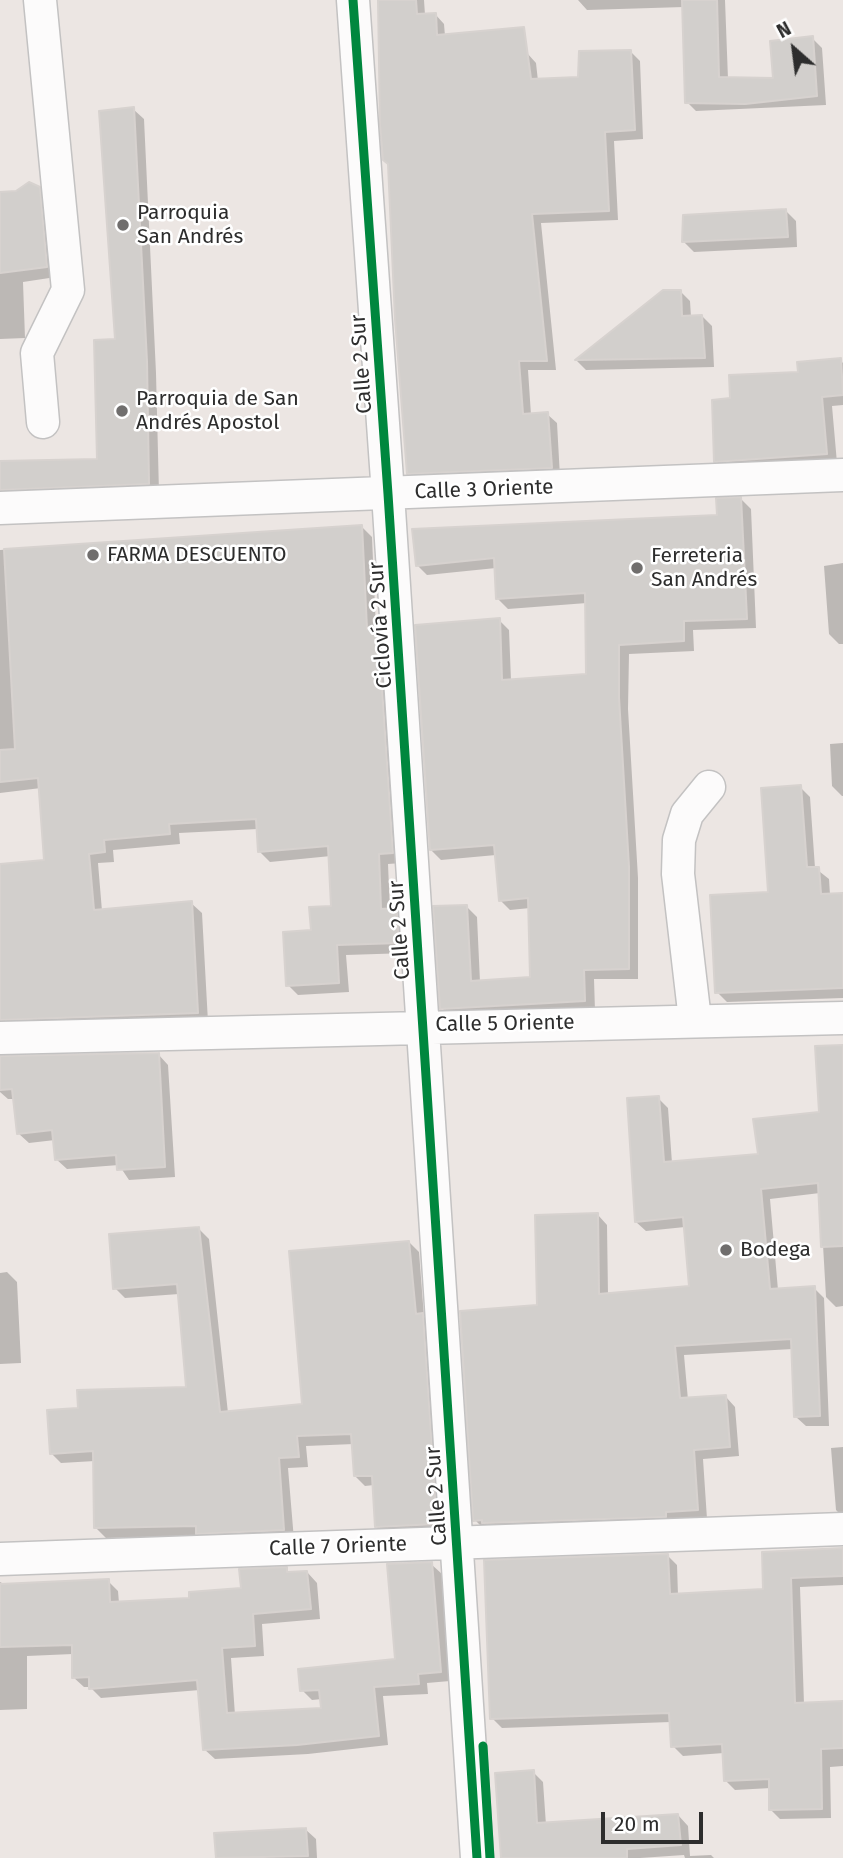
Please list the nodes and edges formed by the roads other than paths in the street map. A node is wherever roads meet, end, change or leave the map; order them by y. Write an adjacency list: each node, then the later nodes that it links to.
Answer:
1 (40, 0): 3 (street)
2 (353, 0): 5 (street, Calle 2 Sur)
3 (43, 422)
4 (843, 475): 5 (street, Calle 3 Oriente)
5 (388, 494): 6 (street, Calle 3 Oriente); 10 (street, Calle 2 Sur)
6 (0, 508)
7 (709, 787): 9 (street)
8 (843, 1018): 9 (street, Calle 5 Oriente)
9 (695, 1020): 10 (street, Calle 5 Oriente)
10 (424, 1026): 11 (street, Calle 5 Oriente); 13 (street, Calle 2 Sur)
11 (0, 1038)
12 (843, 1529): 13 (street, Calle 7 Oriente)
13 (458, 1543): 14 (street, Calle 7 Oriente); 15 (street, Calle 2 Sur)
14 (0, 1559)
15 (477, 1858)

